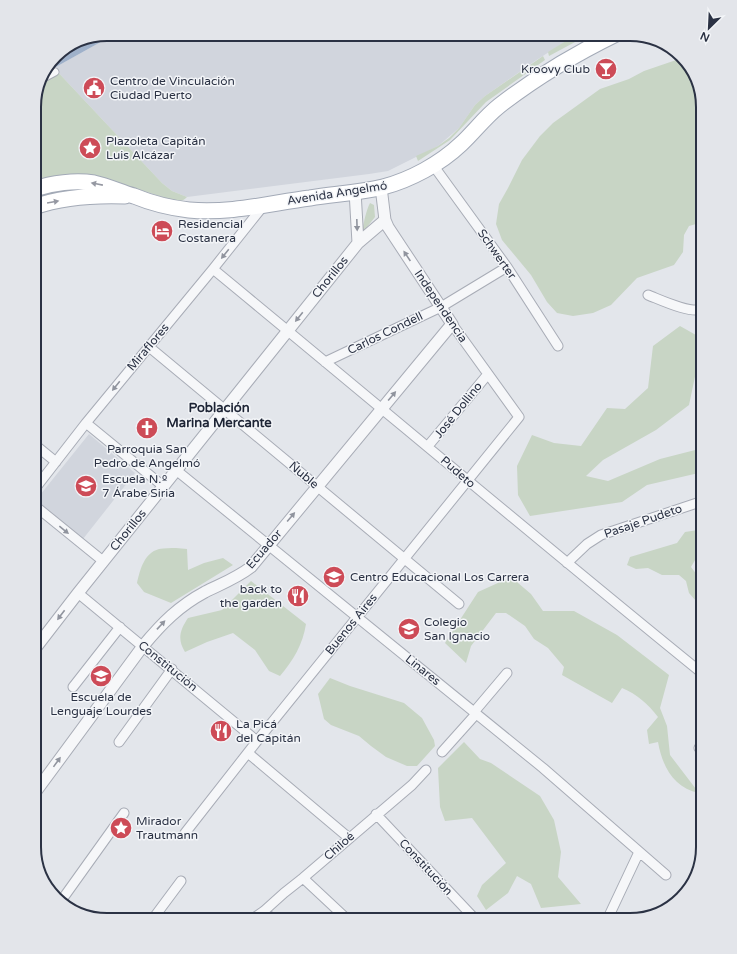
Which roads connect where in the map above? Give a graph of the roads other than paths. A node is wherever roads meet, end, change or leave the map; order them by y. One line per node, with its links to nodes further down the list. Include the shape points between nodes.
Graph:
1 (603, 41): 4 (main road, Avenida Angelmó, via 525,87 492,112 456,149)
2 (55, 72): 3 (street)
3 (49, 75)
4 (433, 164): 5 (main road, Avenida Angelmó, via 410,177); 13 (street, Schwerter)
5 (381, 187): 7 (main road, Avenida Angelmó); 11 (street, Independencia)
6 (41, 188): 8 (main road, Avenida Angelmó, one-way to 6, via 109,187 83,182)
7 (355, 191): 9 (main road, Avenida Angelmó); 12 (street, one-way to 12)
8 (134, 196): 9 (main road, Avenida Angelmó, via 169,207 196,210); 10 (main road, one-way to 8, via 89,197)
9 (264, 204): 14 (street, Miraflores, one-way to 14)
10 (41, 205)
11 (385, 220): 12 (street, Chorillos); 16 (street, Independencia, one-way to 11)
12 (358, 242): 19 (street, Chorillos, one-way to 19)
13 (507, 267): 16 (street, Carlos Condell); 21 (street, Schwerter)
14 (213, 269): 19 (street, Pudeto); 20 (street, Miraflores)
15 (648, 295): 17 (street)
16 (441, 307): 18 (street, Independencia); 22 (street, Carlos Condell)
17 (696, 311)
18 (452, 324): 23 (street, Independencia); 25 (street, Ecuador, one-way to 18)
19 (288, 331): 22 (street, Pudeto); 24 (street, Chorillos)
20 (148, 346): 24 (street, Ñuble); 27 (street, Miraflores, one-way to 27)
21 (558, 346)
22 (325, 362): 25 (street, Pudeto)
23 (488, 374): 26 (street, Independencia); 28 (street, José Dollino)
24 (224, 409): 31 (street, Chorillos); 35 (street, Ñuble)
25 (382, 409): 28 (street, Pudeto); 35 (street, Ecuador)
26 (519, 416): 33 (street, Buenos Aires)
27 (86, 423): 30 (street, Miraflores); 34 (street)
28 (428, 446): 33 (street, Pudeto)
29 (41, 450): 30 (street)
30 (56, 462): 32 (street, Miraflores)
31 (176, 470): 34 (street, Chorillos); 38 (street, Linares)
32 (41, 481)
33 (467, 481): 39 (street, Buenos Aires); 41 (street, Pudeto)
34 (163, 486): 40 (street, Chorillos)
35 (317, 486): 38 (street, Ecuador, one-way to 35); 39 (street, Ñuble)
36 (696, 503): 41 (street, Pasaje Pudeto, via 601,535)
37 (41, 511): 40 (street, one-way to 40)
38 (268, 545): 44 (street, Linares); 47 (street, Ecuador, one-way to 38, via 176,611 205,592 243,573 260,557)
39 (404, 558): 43 (street, Ñuble); 44 (street, Buenos Aires)
40 (103, 561): 42 (street, Chorillos)
41 (567, 563): 48 (street, Pudeto)
42 (78, 593): 45 (street, Constitución); 46 (street, Chorillos, one-way to 46)
43 (459, 604)
44 (356, 617): 52 (street, Linares); 53 (street, Buenos Aires)
45 (120, 627): 47 (street, Constitución); 51 (street)
46 (41, 641)
47 (143, 646): 49 (street, Constitución); 58 (street, Ecuador, one-way to 47)
48 (696, 668)
49 (172, 669): 53 (street, Constitución); 54 (street)
50 (507, 673): 52 (street)
51 (72, 687)
52 (475, 713): 55 (street); 63 (street, Linares, via 543,768)
53 (257, 740): 56 (street, Buenos Aires)
54 (118, 742)
55 (442, 752)
56 (248, 753): 61 (street, Buenos Aires); 62 (street)
57 (426, 770): 60 (street, Chiloé, via 412,785)
58 (41, 784)
59 (124, 813): 67 (street)
60 (376, 814): 62 (street, Chiloé); 72 (street, Constitución)
61 (185, 833)
62 (349, 838): 65 (street, Chiloé)
63 (639, 852): 64 (street, Linares); 73 (street)
64 (666, 875)
65 (303, 878): 68 (street, Chiloé); 71 (street)
66 (180, 881): 69 (street)
67 (64, 897)
68 (264, 911): 70 (street, Chiloé)
69 (157, 913)
70 (261, 913)
71 (340, 913)
72 (469, 913)
73 (611, 913)

